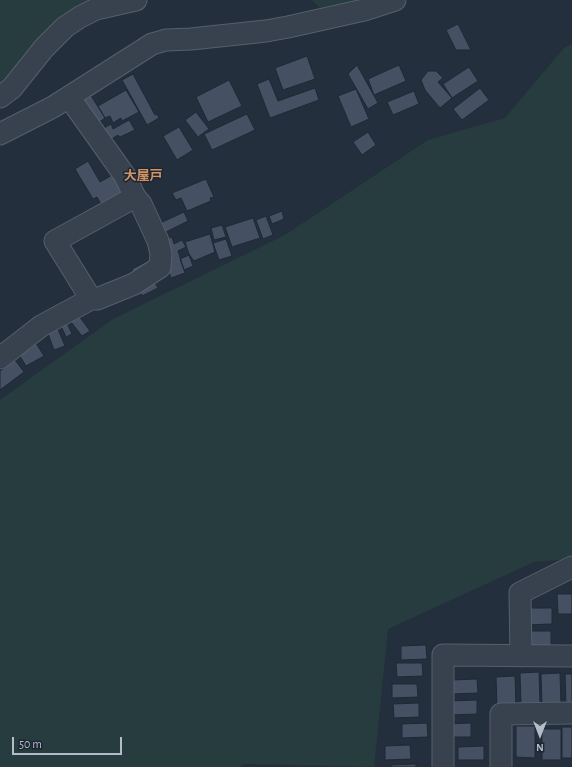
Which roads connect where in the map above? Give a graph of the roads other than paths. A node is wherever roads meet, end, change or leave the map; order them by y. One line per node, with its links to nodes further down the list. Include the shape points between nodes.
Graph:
1 (136, 0): 3 (street, via 96,9 65,27 44,48 12,88)
2 (395, 0): 4 (street, via 364,10 288,27 166,40 152,44)
3 (0, 97)
4 (69, 97): 5 (street); 6 (street, via 125,176)
5 (0, 134)
6 (135, 197): 7 (street, via 141,204 158,241 160,267 134,284); 7 (street, via 55,241)
7 (91, 298): 8 (street, via 41,326)
8 (0, 358)
9 (572, 567): 10 (street, via 520,593)
10 (521, 656): 11 (street); 13 (street, via 443,654)
11 (572, 656)
12 (572, 713): 14 (street, via 501,714)
13 (443, 767)
14 (501, 767)

